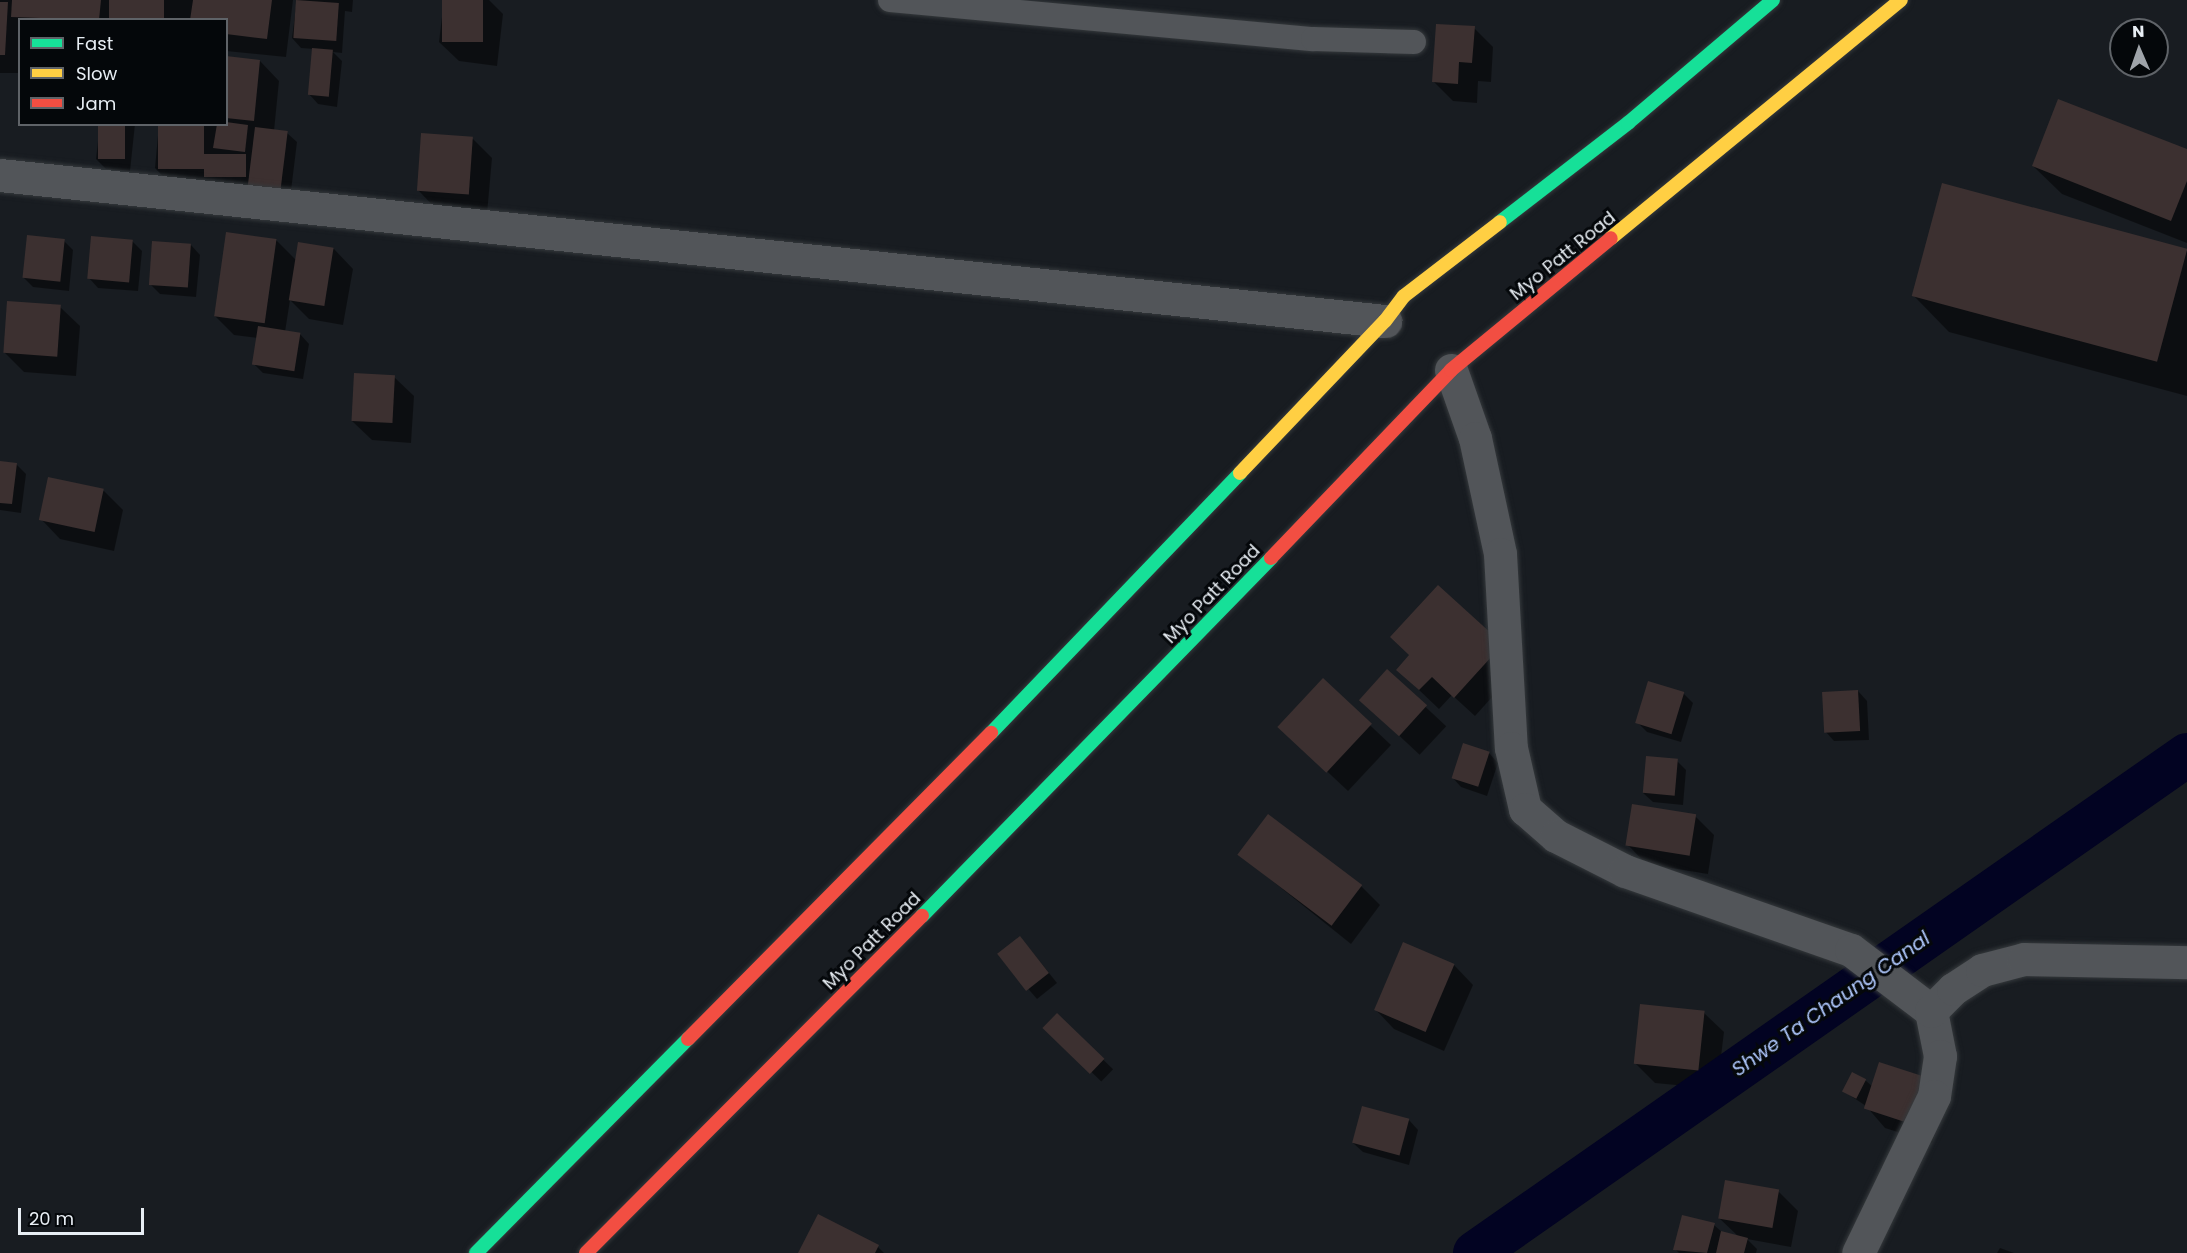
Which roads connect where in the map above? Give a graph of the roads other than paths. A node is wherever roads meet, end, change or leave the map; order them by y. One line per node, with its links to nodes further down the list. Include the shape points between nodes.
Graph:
1 (890, 0): 4 (lane, via 1313,39)
2 (1773, 0): 6 (main road, via 1628,123 1404,296)
3 (1901, 0): 7 (main road, Myo Patt Road)
4 (1414, 42)
5 (0, 175): 6 (street)
6 (1385, 321): 10 (main road, via 1014,710)
7 (1451, 370): 9 (street, via 1475,438 1500,554 1510,738 1525,809 1556,836 1625,871 1851,950); 11 (main road, Myo Patt Road, via 1091,746)
8 (2187, 962): 9 (street, via 2024,959 1982,970 1953,989)
9 (1931, 1011): 12 (street, via 1940,1056 1934,1096)
10 (476, 1253)
11 (586, 1253)
12 (1858, 1253)

